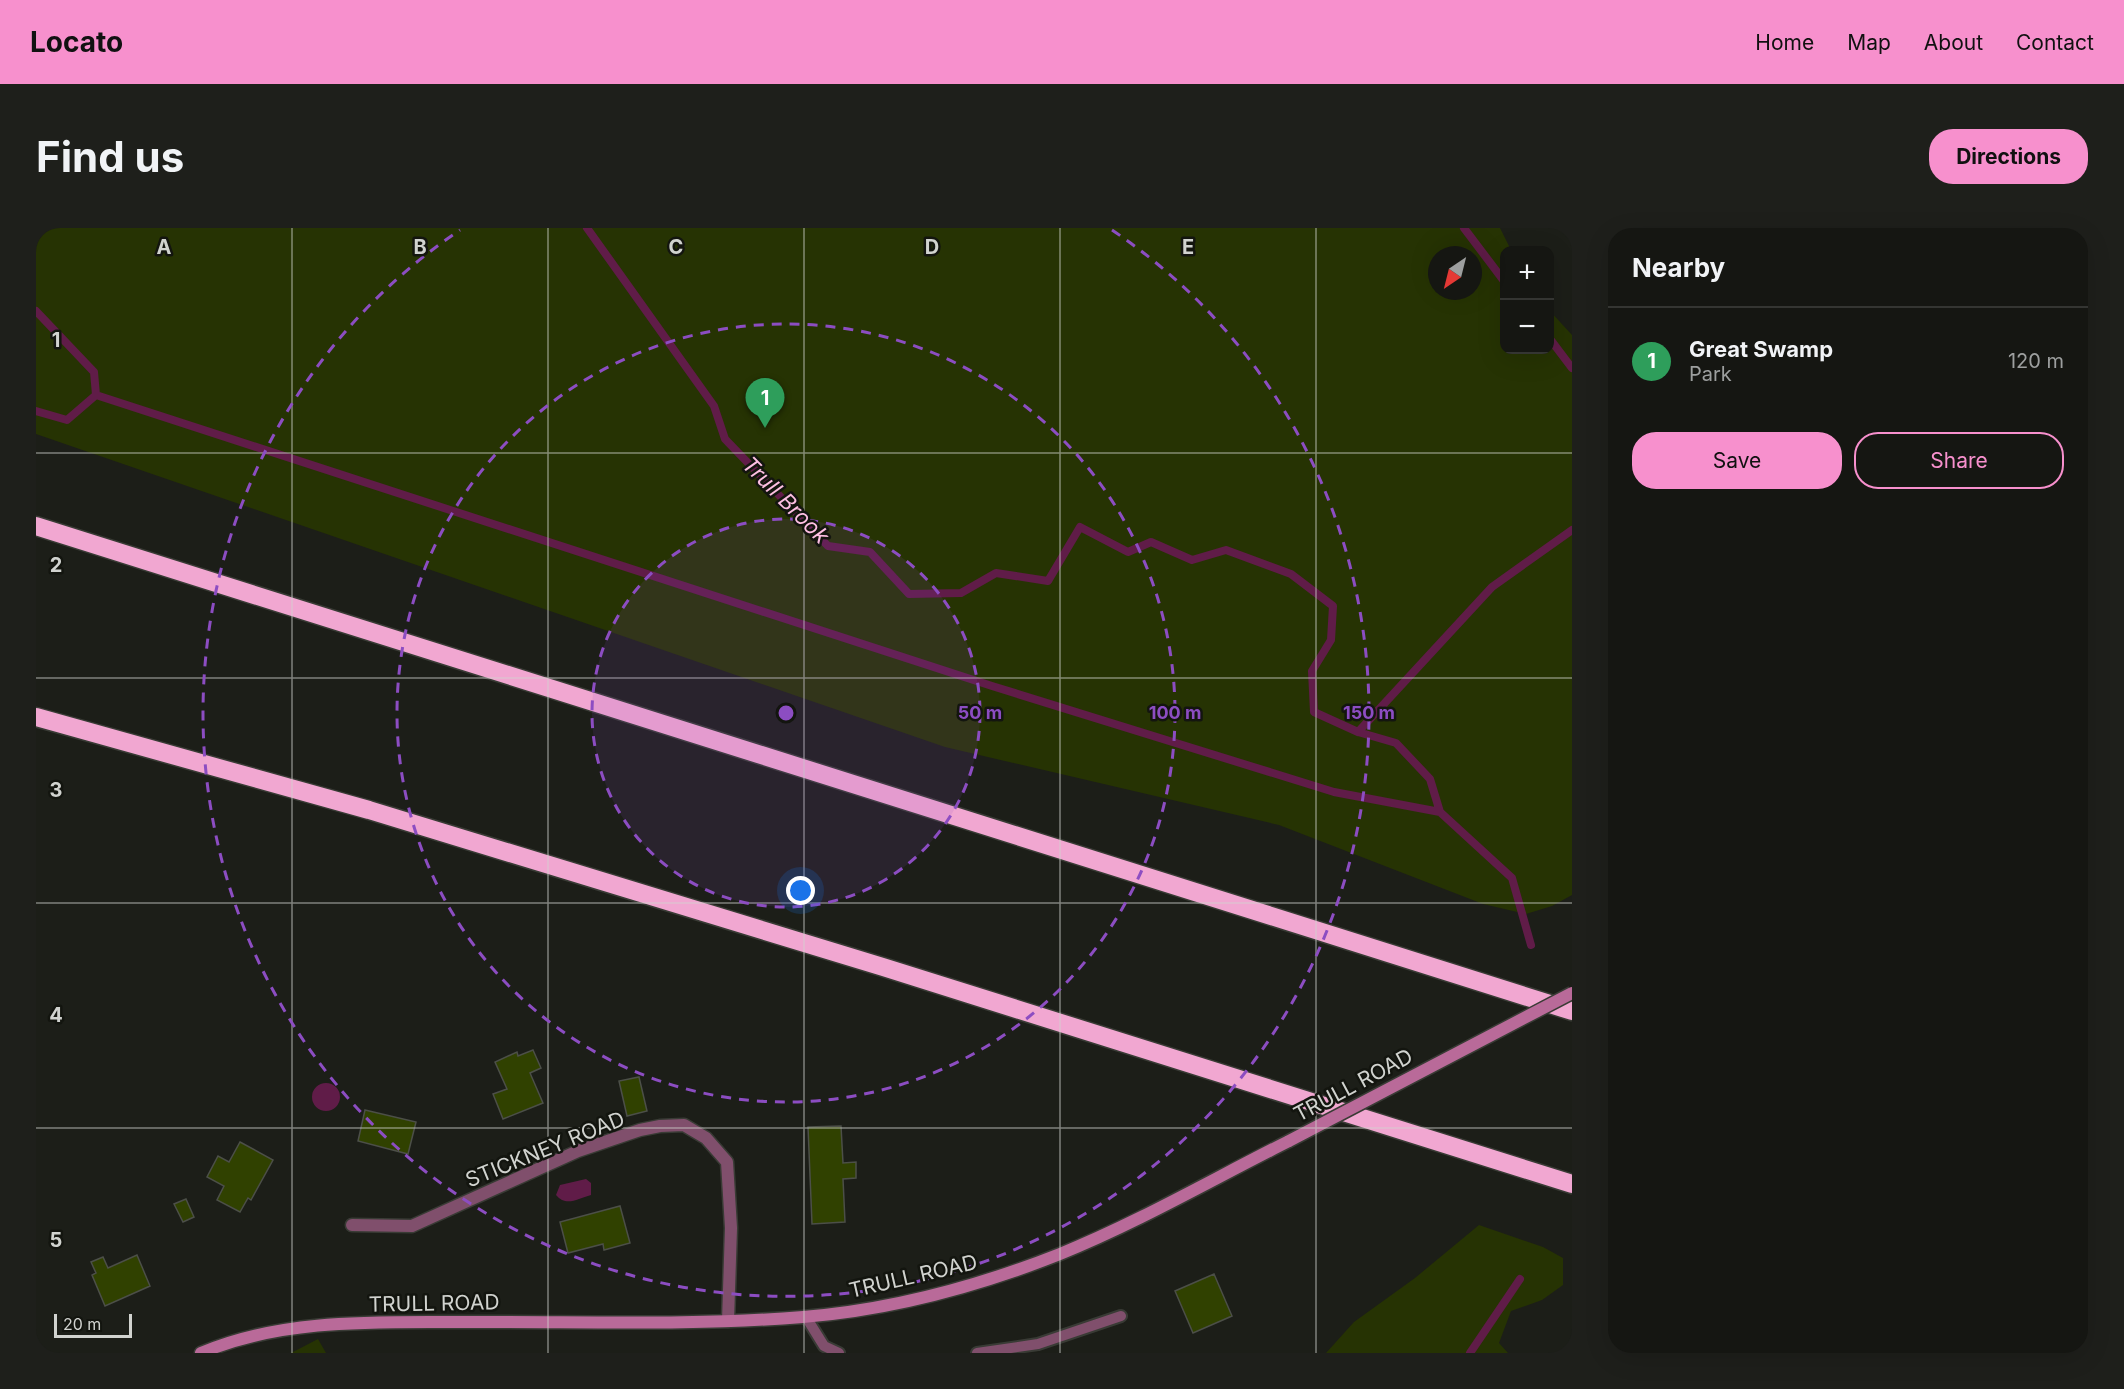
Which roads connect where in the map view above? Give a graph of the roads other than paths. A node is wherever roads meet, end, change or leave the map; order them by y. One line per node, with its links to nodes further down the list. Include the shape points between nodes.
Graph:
1 (36, 526): 4 (highway)
2 (36, 717): 5 (highway, via 369,810)
3 (1572, 993): 8 (street, TRULL ROAD, bridge, via 1115,1229 1031,1265 905,1301)
4 (1572, 1011)
5 (1572, 1184)
6 (352, 1225): 9 (street, STICKNEY ROAD, via 412,1226 578,1151 640,1130 684,1125 706,1137 727,1162 731,1239)
7 (1121, 1316): 12 (lane, via 1038,1344)
8 (806, 1317): 9 (street, TRULL ROAD); 11 (lane, via 824,1346)
9 (728, 1321): 10 (street, TRULL ROAD, via 339,1324 265,1333)
10 (201, 1353)
11 (839, 1353)
12 (977, 1353)

